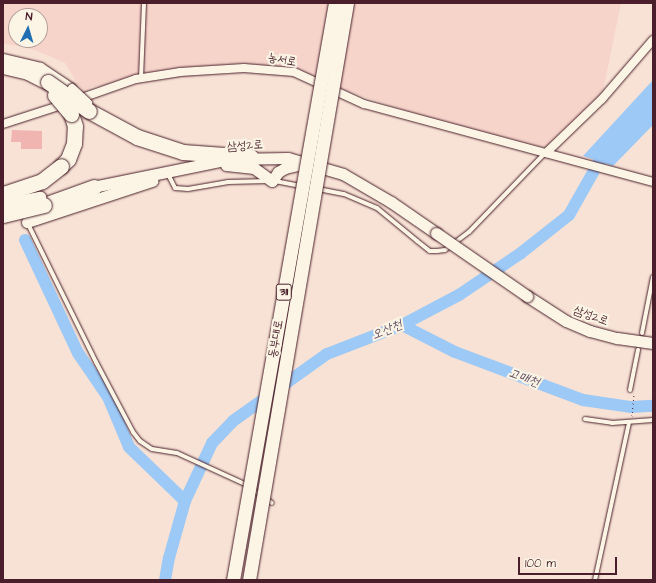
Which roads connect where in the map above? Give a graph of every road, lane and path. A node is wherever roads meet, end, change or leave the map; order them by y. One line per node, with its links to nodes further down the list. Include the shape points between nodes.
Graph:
1 (144, 3): 8 (lane)
2 (335, 3): 34 (highway, 동부대로 / 311, bridge)
3 (347, 3): 35 (highway, 동부대로 / 311, bridge)
4 (653, 40): 12 (street, via 602,99)
5 (3, 58): 10 (street, bridge, via 41,67 72,88)
6 (3, 66): 9 (highway, via 28,72)
7 (3, 73): 9 (highway)
8 (141, 78): 11 (street, 농서로); 12 (street, 농서로, via 214,70 267,69 294,72 364,104)
9 (45, 84): 10 (highway, bridge); 20 (highway, bridge, via 71,114 75,126 74,143 68,160 42,181)
10 (88, 107): 13 (highway, via 102,120 137,137 183,152)
11 (3, 124)
12 (549, 153): 17 (lane, via 469,232 444,250 437,251 430,251 377,208 344,194); 18 (street, 농서로)
13 (251, 157): 14 (main road, 삼성2로); 15 (main road, 삼성2로, via 288,158)
14 (205, 164): 16 (main road); 17 (main road, via 254,168); 19 (main road, 삼성2로)
15 (310, 164): 17 (main road, via 285,168 278,172); 27 (main road, 삼성2로, bridge, via 343,174 364,185 566,321 617,338)
16 (169, 176): 17 (lane, via 176,188 228,182); 24 (main road)
17 (272, 181)
18 (653, 182)
19 (94, 187): 21 (highway)
20 (3, 194)
21 (42, 201): 22 (main road, bridge); 23 (highway, bridge)
22 (3, 204)
23 (3, 215)
24 (27, 222): 33 (lane, via 133,432 152,449 182,456 238,479)
25 (653, 277): 26 (lane)
26 (642, 333)
27 (653, 343)
28 (638, 350): 29 (lane)
29 (630, 390): 32 (path, via 634,393)
30 (585, 419): 32 (lane)
31 (653, 420): 32 (lane)
32 (629, 423): 36 (lane)
33 (272, 503)
34 (232, 580)
35 (249, 580)
36 (595, 580)

